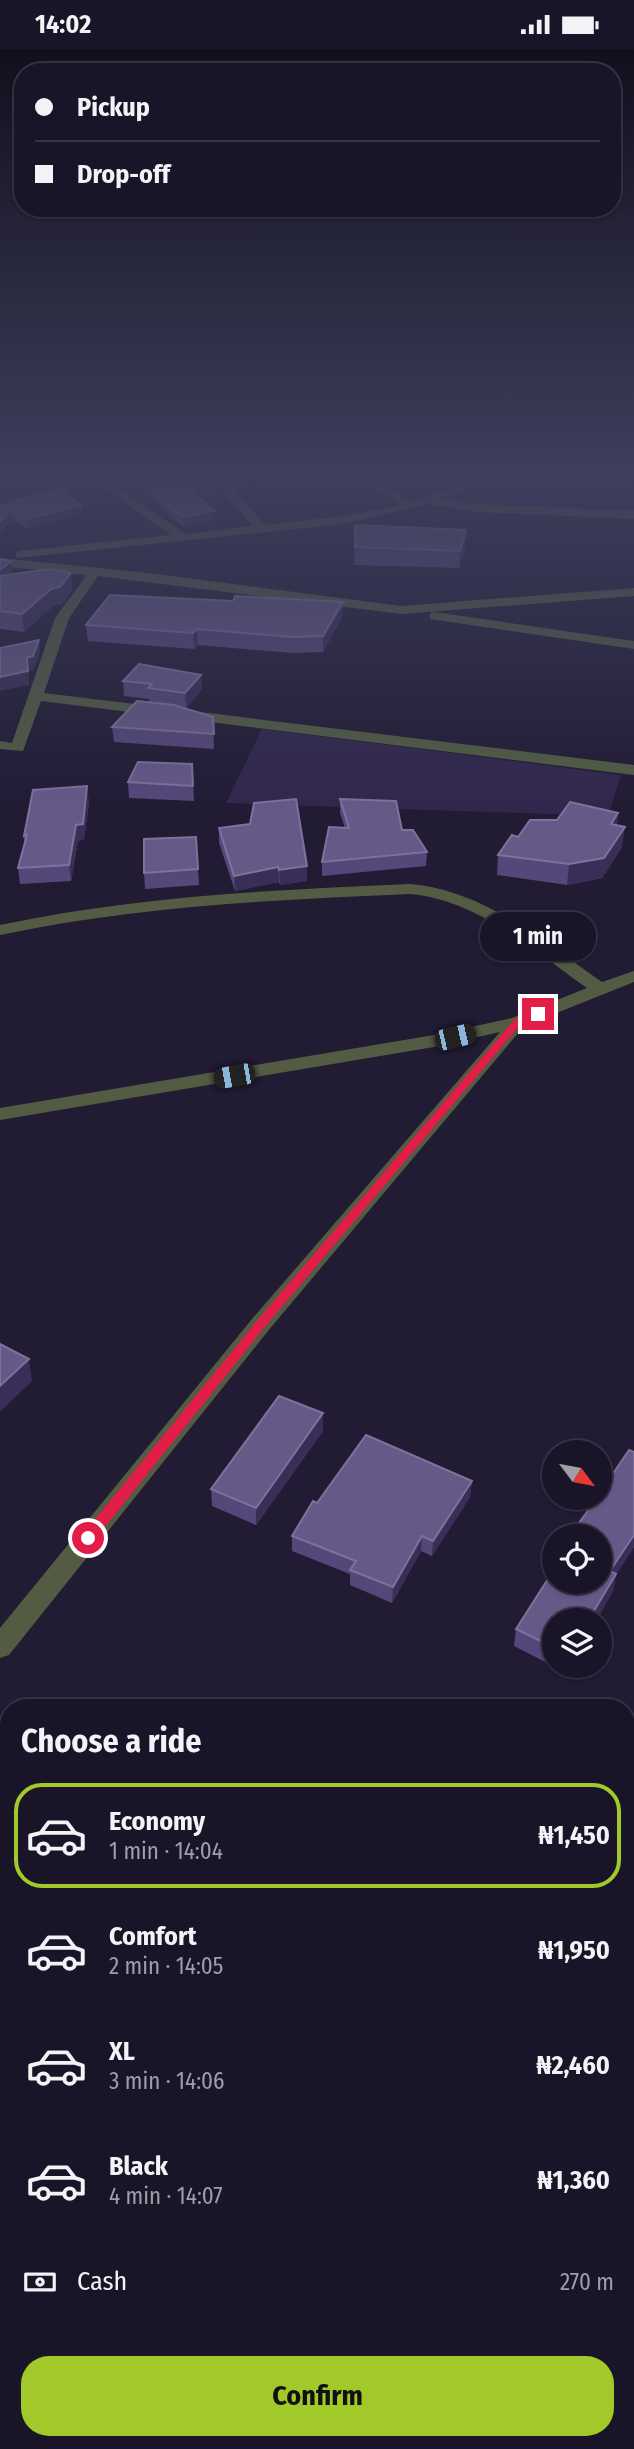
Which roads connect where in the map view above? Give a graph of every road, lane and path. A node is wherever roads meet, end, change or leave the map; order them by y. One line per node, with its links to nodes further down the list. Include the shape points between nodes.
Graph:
1 (85, 586): 6 (street, via 62,618)
2 (267, 586): 4 (street)
3 (634, 592): 4 (street)
4 (401, 610): 5 (street)
5 (634, 645)
6 (36, 695): 7 (street, via 18,748); 8 (street)
7 (0, 745)
8 (634, 770)
9 (0, 930): 11 (street, via 63,915 204,897 410,889 460,900)
10 (634, 976): 11 (street)
11 (600, 989): 12 (street)
12 (518, 1022): 13 (street, via 434,1041); 14 (street, via 260,1325)
13 (0, 1114)
14 (0, 1647)

